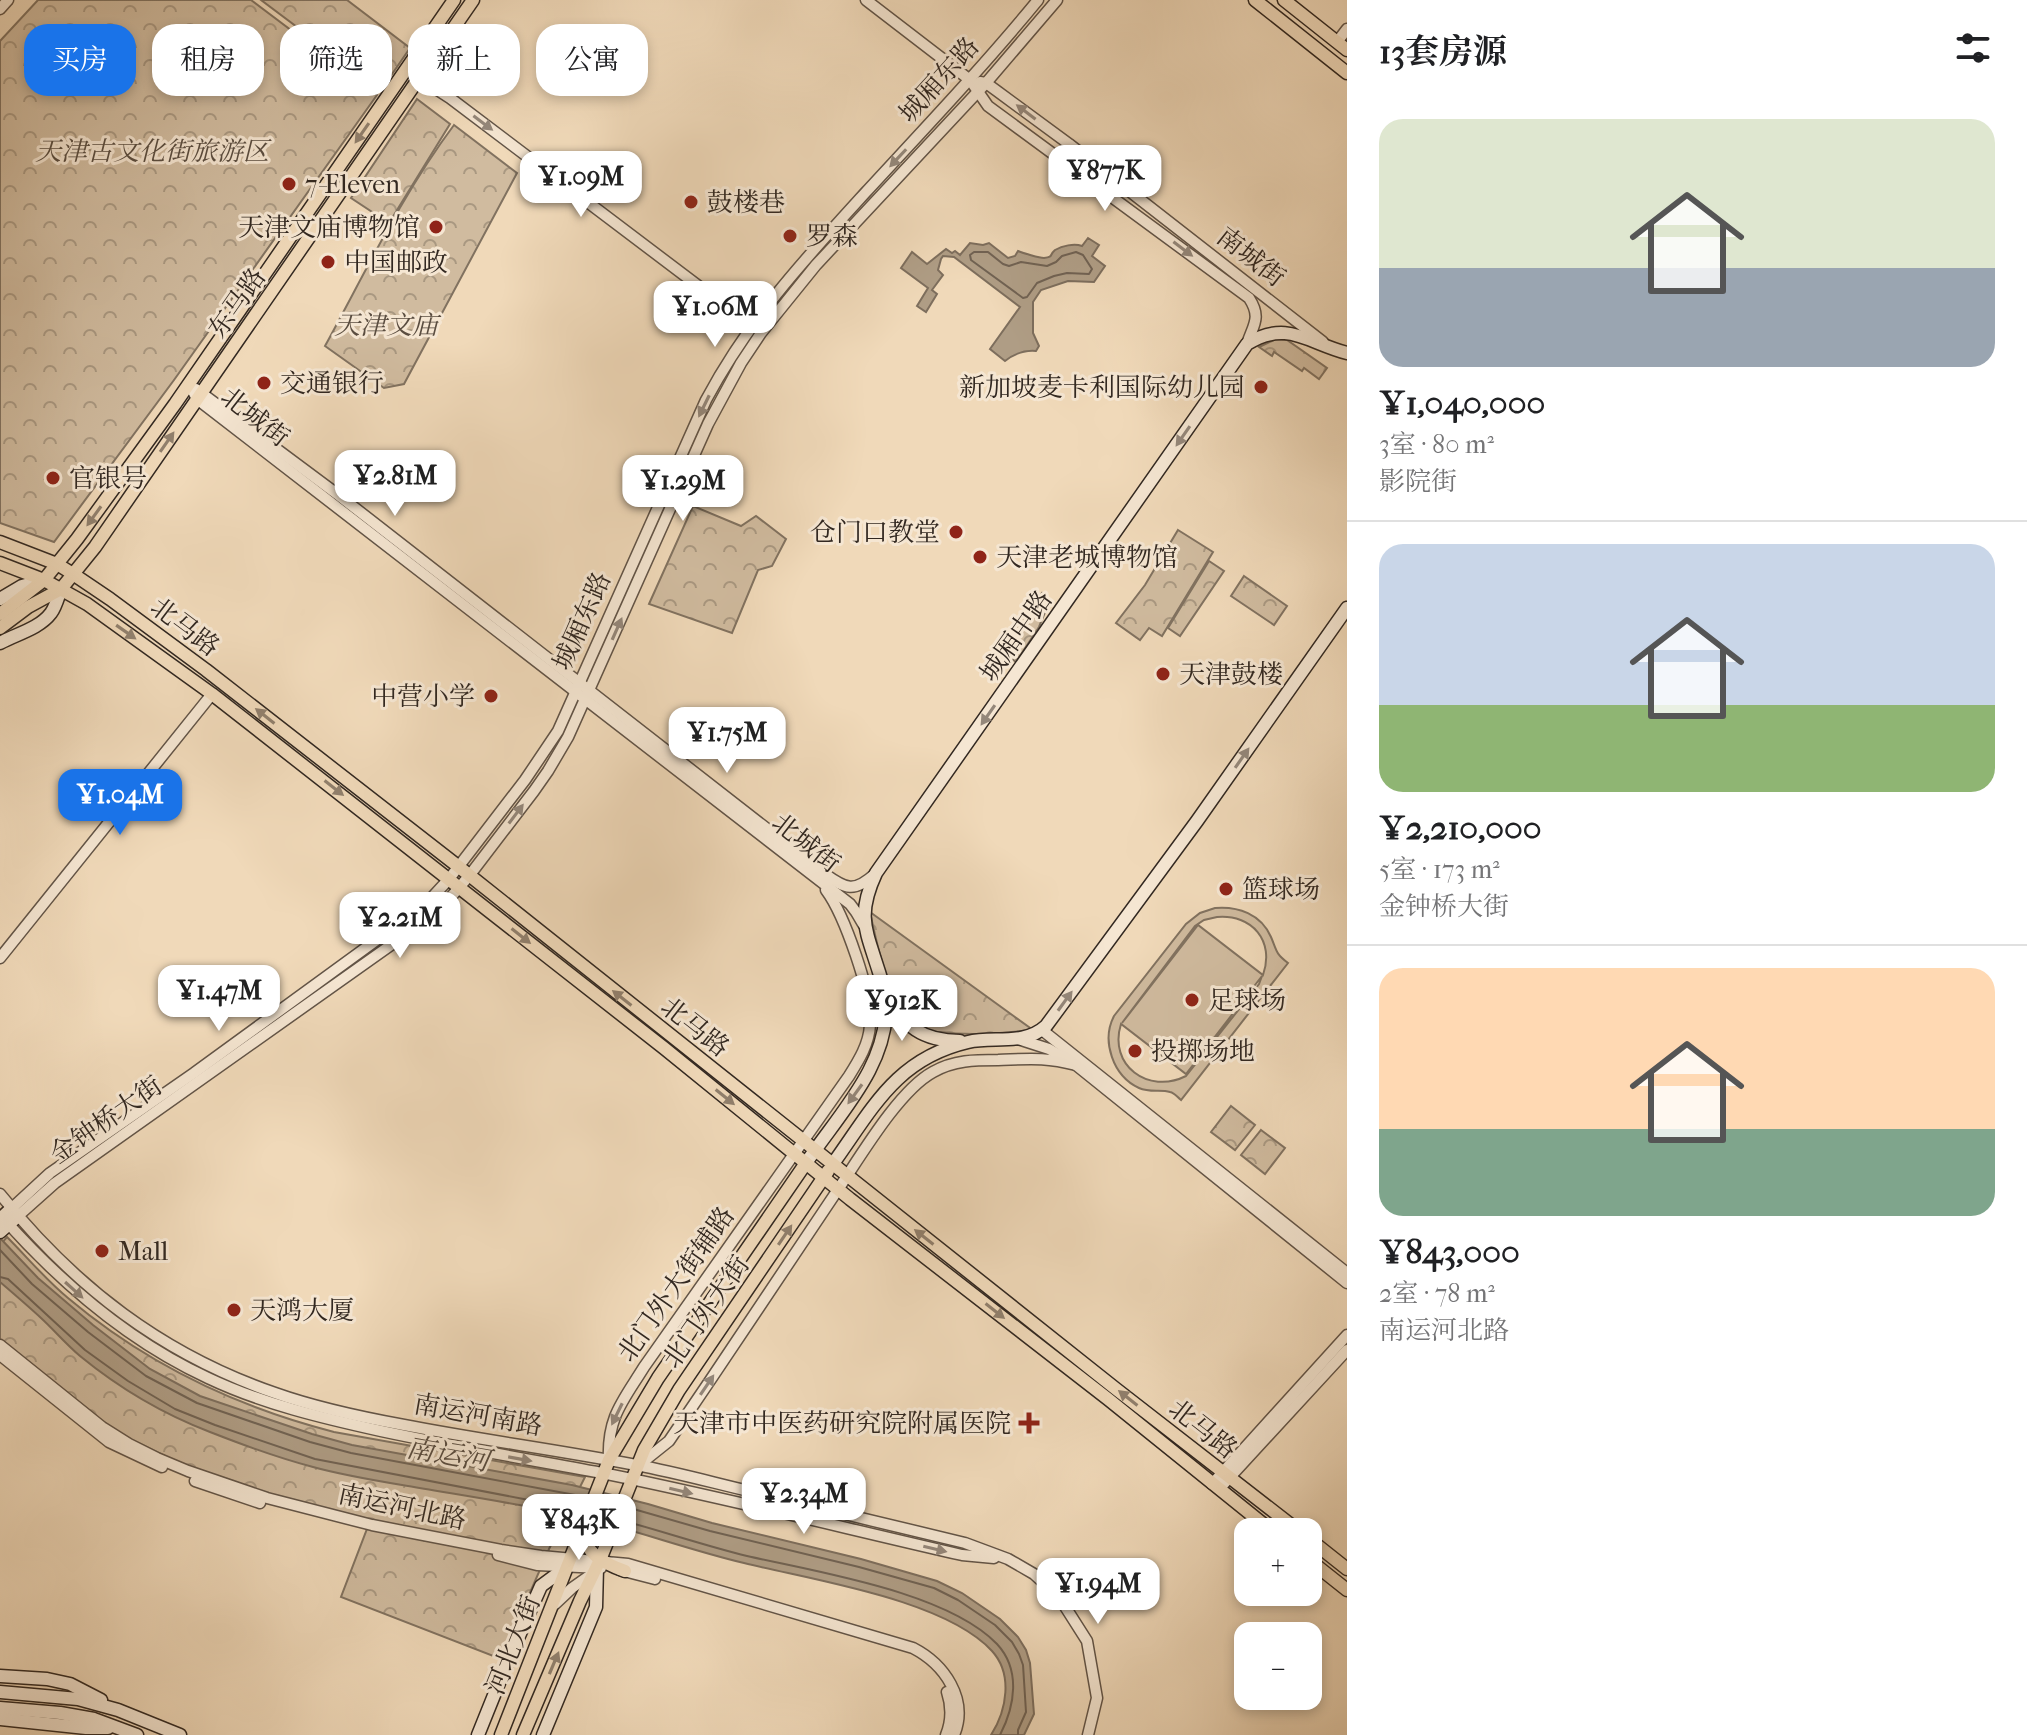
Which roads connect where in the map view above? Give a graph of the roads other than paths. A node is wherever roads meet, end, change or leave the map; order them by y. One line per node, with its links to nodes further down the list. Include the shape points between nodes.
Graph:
1 (8, 0): 9 (street)
2 (454, 0): 25 (main road, 东马路, one-way to 25)
3 (473, 0): 10 (main road, 东马路)
4 (866, 0): 14 (street, 南城街)
5 (1038, 0): 14 (street, 城厢东路)
6 (1057, 0): 15 (street, 城厢东路)
7 (1255, 0): 13 (main road)
8 (1284, 0): 12 (main road)
9 (0, 9)
10 (456, 24)
11 (1347, 29): 12 (street)
12 (1342, 46)
13 (1347, 73)
14 (970, 80): 15 (street, 南城街); 16 (street, 南城街); 19 (street, 城厢东路, one-way to 19, via 808,255)
15 (986, 83): 16 (street, 城厢东路); 22 (street, 南城街, one-way to 15)
16 (977, 93): 20 (street, 城厢东路, via 816,265); 21 (street, 南城街, one-way to 21, via 1249,298 1257,319)
17 (408, 94): 26 (main road, 东马路)
18 (447, 96): 19 (street, one-way to 19)
19 (751, 326): 20 (street); 38 (street, 城厢东路, one-way to 38, via 706,400)
20 (761, 333): 40 (street, 城厢东路, one-way to 20, via 708,424)
21 (1247, 344): 22 (main road, via 1261,335 1286,332); 42 (main road, 城厢中路, one-way to 42)
22 (1331, 349): 23 (main road); 24 (main road, 南城街)
23 (1347, 353)
24 (1347, 362)
25 (189, 384): 26 (street, 北城街); 29 (main road, 东马路, one-way to 29)
26 (200, 396): 30 (main road, 东马路, one-way to 26); 38 (street, 北城街)
27 (0, 542): 29 (main road, 北马路)
28 (0, 563): 31 (main road, 北马路)
29 (57, 564): 30 (main road, 北马路); 31 (main road, 东马路)
30 (73, 574): 32 (main road, 东马路); 41 (main road, 北马路, one-way to 30)
31 (44, 580): 32 (main road, 北马路); 33 (main road); 35 (main road, 东马路)
32 (61, 589): 36 (main road); 37 (main road, via 45,620); 39 (main road, 北马路, one-way to 39)
33 (0, 599)
34 (1347, 608): 50 (main road, one-way to 34)
35 (0, 614)
36 (0, 628)
37 (0, 643)
38 (577, 688): 40 (street, 北城街); 41 (street, 城厢东路, via 538,764)
39 (212, 694): 44 (main road, 北马路, one-way to 44); 46 (street)
40 (587, 695): 41 (street, 城厢东路, one-way to 40, via 548,771); 42 (street, 北城街, via 839,884 861,886); 43 (street, 北城街)
41 (464, 871): 44 (street, 城厢东路); 47 (main road, 北马路)
42 (876, 873): 45 (main road, 城厢中路)
43 (820, 882): 45 (street, 北城街, via 850,904); 54 (street, 北门外大街辅路, via 848,935 866,989 870,1025 860,1057)
44 (455, 883): 49 (main road, 北马路, one-way to 49); 63 (street, 金钟桥大街, via 50,1173)
45 (863, 924): 48 (main road, 城厢中路)
46 (0, 958)
47 (584, 968): 49 (main road); 54 (main road, 北马路, one-way to 47)
48 (880, 976): 52 (main road, 城厢中路, via 911,1027 935,1039); 55 (main road, 城厢中路, one-way to 55, via 886,1011 878,1054)
49 (576, 979): 56 (main road, 北马路, one-way to 56)
50 (1042, 1030): 51 (main road, 城厢中路); 64 (street)
51 (1018, 1039): 52 (main road, 城厢中路); 53 (street)
52 (971, 1041): 58 (main road, 城厢中路, via 901,1074)
53 (1076, 1065): 60 (street, via 1030,1058 944,1066 914,1085); 65 (street)
54 (803, 1141): 55 (main road, 北马路); 56 (street, 北门外大街辅路)
55 (814, 1150): 57 (main road, 城厢中路); 58 (main road, 北马路)
56 (794, 1153): 57 (main road, 北马路); 70 (street, 北门外大街辅路, one-way to 70, via 620,1406 611,1425)
57 (806, 1163): 59 (main road, 北马路); 70 (main road, 北门外大街, via 658,1378)
58 (832, 1165): 59 (main road, 北门外大街); 60 (main road, 北马路)
59 (823, 1177): 61 (main road, 北马路); 71 (main road, 北门外大街, one-way to 59, via 679,1390)
60 (847, 1177): 61 (street); 72 (main road, 北马路, one-way to 60)
61 (838, 1189): 71 (street, one-way to 61, via 669,1441); 75 (main road, 北马路, one-way to 75)
62 (0, 1194): 63 (street, 南运河南路)
63 (5, 1220): 70 (street, 南运河南路, via 153,1335 235,1378 372,1419); 73 (street, 南运河南路, one-way to 73, via 60,1277 112,1320 184,1366 233,1389 319,1417)
64 (1347, 1273)
65 (1347, 1283)
66 (1347, 1335): 72 (street)
67 (0, 1345): 82 (street, 南运河北路, via 102,1427 188,1471 359,1522)
68 (1347, 1350): 72 (street)
69 (0, 1355): 82 (street, 南运河北路, via 109,1442 218,1489 357,1528 537,1565)
70 (609, 1460): 71 (street, 南运河南路); 73 (main road, 北门外大街)
71 (639, 1465): 74 (main road, 北门外大街); 81 (street, 南运河南路, via 965,1543)
72 (1226, 1474): 75 (street); 77 (main road, 北马路)
73 (603, 1478): 74 (street, 南运河南路); 78 (main road, 河北大街)
74 (630, 1485): 79 (main road, 河北大街); 81 (street, 南运河南路, one-way to 81, via 962,1555)
75 (1215, 1487): 76 (main road, 北马路)
76 (1255, 1518)
77 (1282, 1518)
78 (582, 1529): 82 (main road, 河北大街); 83 (main road)
79 (609, 1538): 83 (main road, 河北大街); 84 (street, via 613,1555)
80 (1322, 1549): 85 (main road)
81 (1008, 1559): 103 (street, 南运河南路, via 1059,1597 1087,1641 1097,1698)
82 (570, 1563): 83 (street, 南运河北路); 88 (main road, 河北大街); 97 (main road, via 541,1586)
83 (600, 1567): 84 (main road); 88 (street); 99 (main road, 河北大街, one-way to 83); 100 (main road, via 596,1607)
84 (626, 1567): 101 (street, via 911,1654 942,1680 951,1713); 102 (street, via 913,1648 942,1670 954,1692 959,1718)
85 (1347, 1569)
86 (1322, 1570): 87 (main road)
87 (1347, 1590)
88 (553, 1606): 98 (main road, 河北大街)
89 (0, 1676): 92 (main road, via 70,1684)
90 (0, 1692): 92 (main road)
91 (0, 1708): 94 (main road, via 60,1713)
92 (118, 1710): 96 (main road)
93 (0, 1719): 94 (main road)
94 (120, 1729): 95 (main road)
95 (137, 1735)
96 (180, 1735)
97 (478, 1735)
98 (501, 1735)
99 (523, 1735)
100 (543, 1735)
101 (946, 1735)
102 (954, 1735)
103 (1088, 1735)

